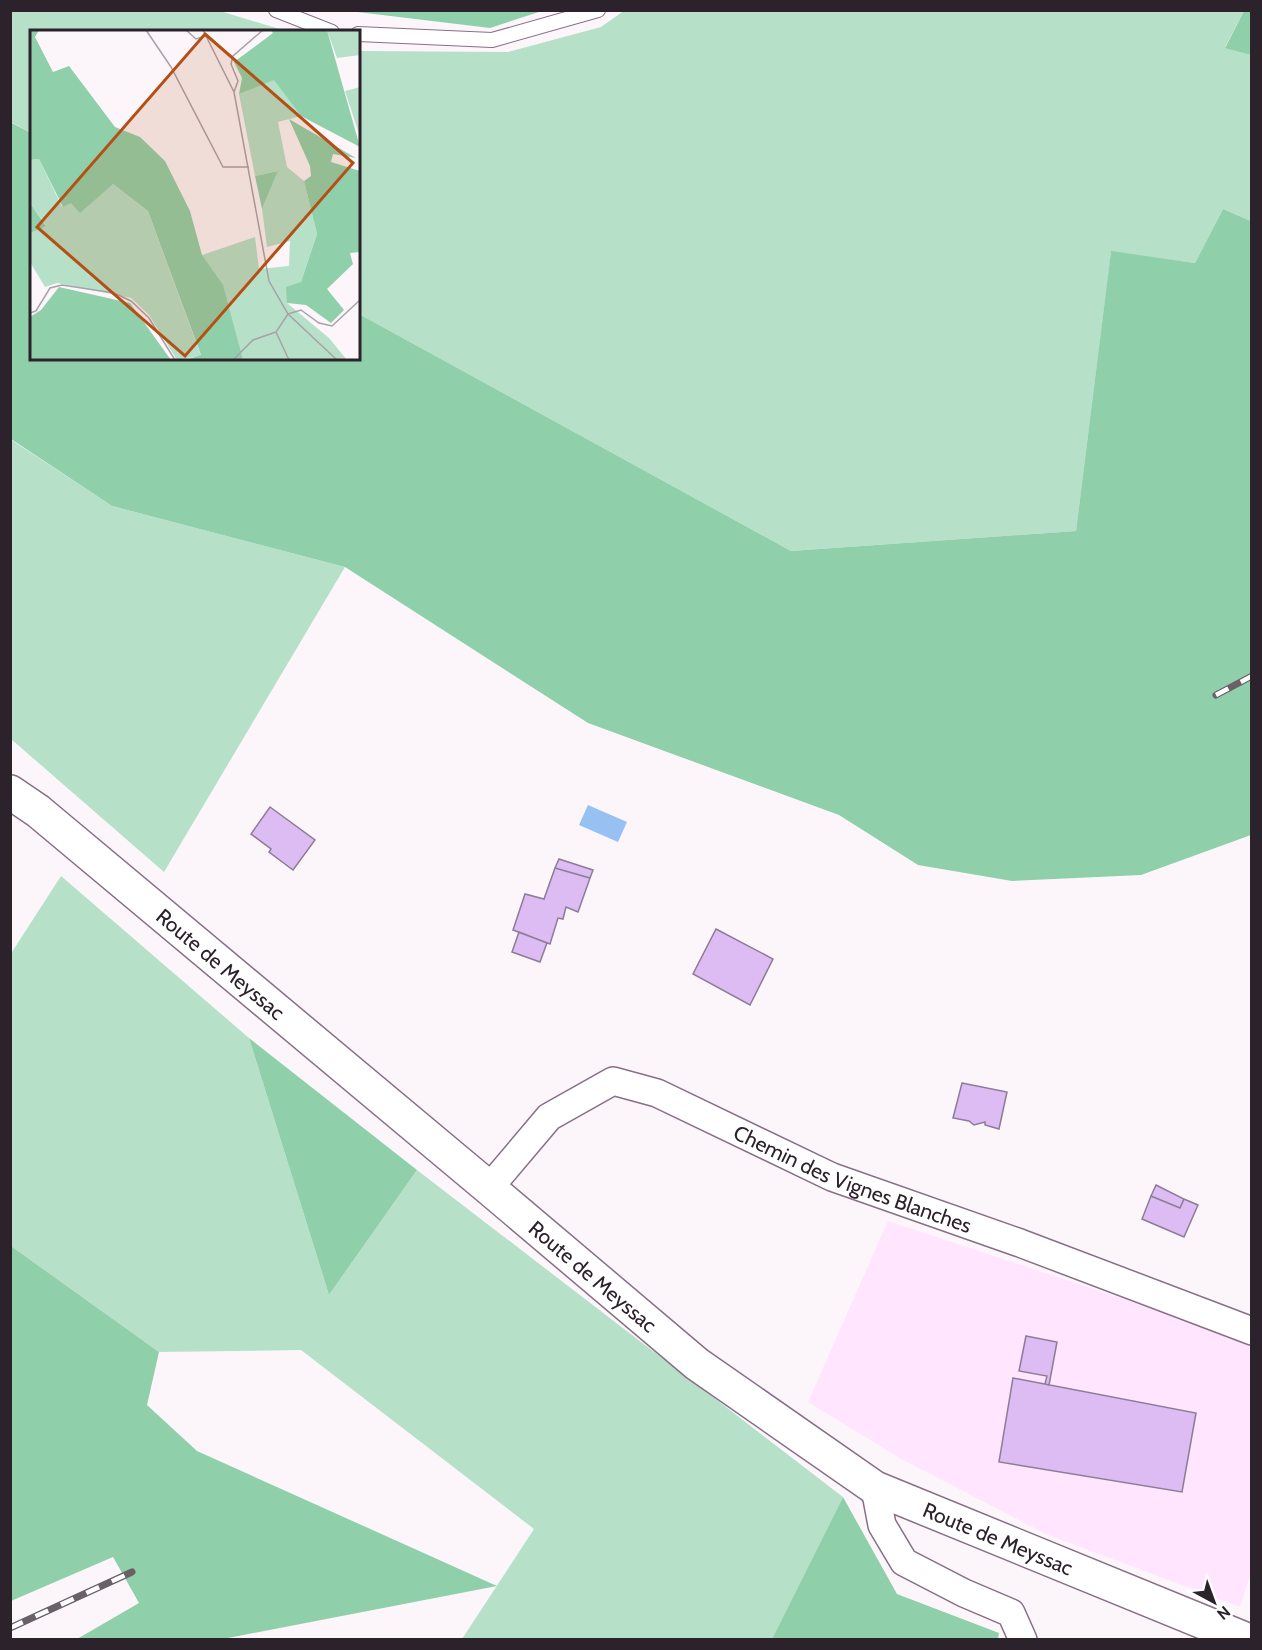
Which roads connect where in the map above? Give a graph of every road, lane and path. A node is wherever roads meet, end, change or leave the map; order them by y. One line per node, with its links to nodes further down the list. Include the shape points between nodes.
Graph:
1 (276, 10): 3 (lane)
2 (598, 10): 4 (lane, via 492,40)
3 (327, 30)
4 (360, 34)
5 (10, 792): 6 (main road, Route de Meyssac)
6 (489, 1188): 7 (street, Chemin des Vignes Blanches, via 549,1117 613,1081 657,1093 832,1177); 8 (main road, Route de Meyssac, via 697,1364)
7 (1251, 1331)
8 (875, 1488): 10 (street, via 882,1525 904,1562 1011,1613); 11 (main road, Route de Meyssac)
9 (1251, 1635): 11 (street)
10 (1023, 1640)
11 (1248, 1640)

